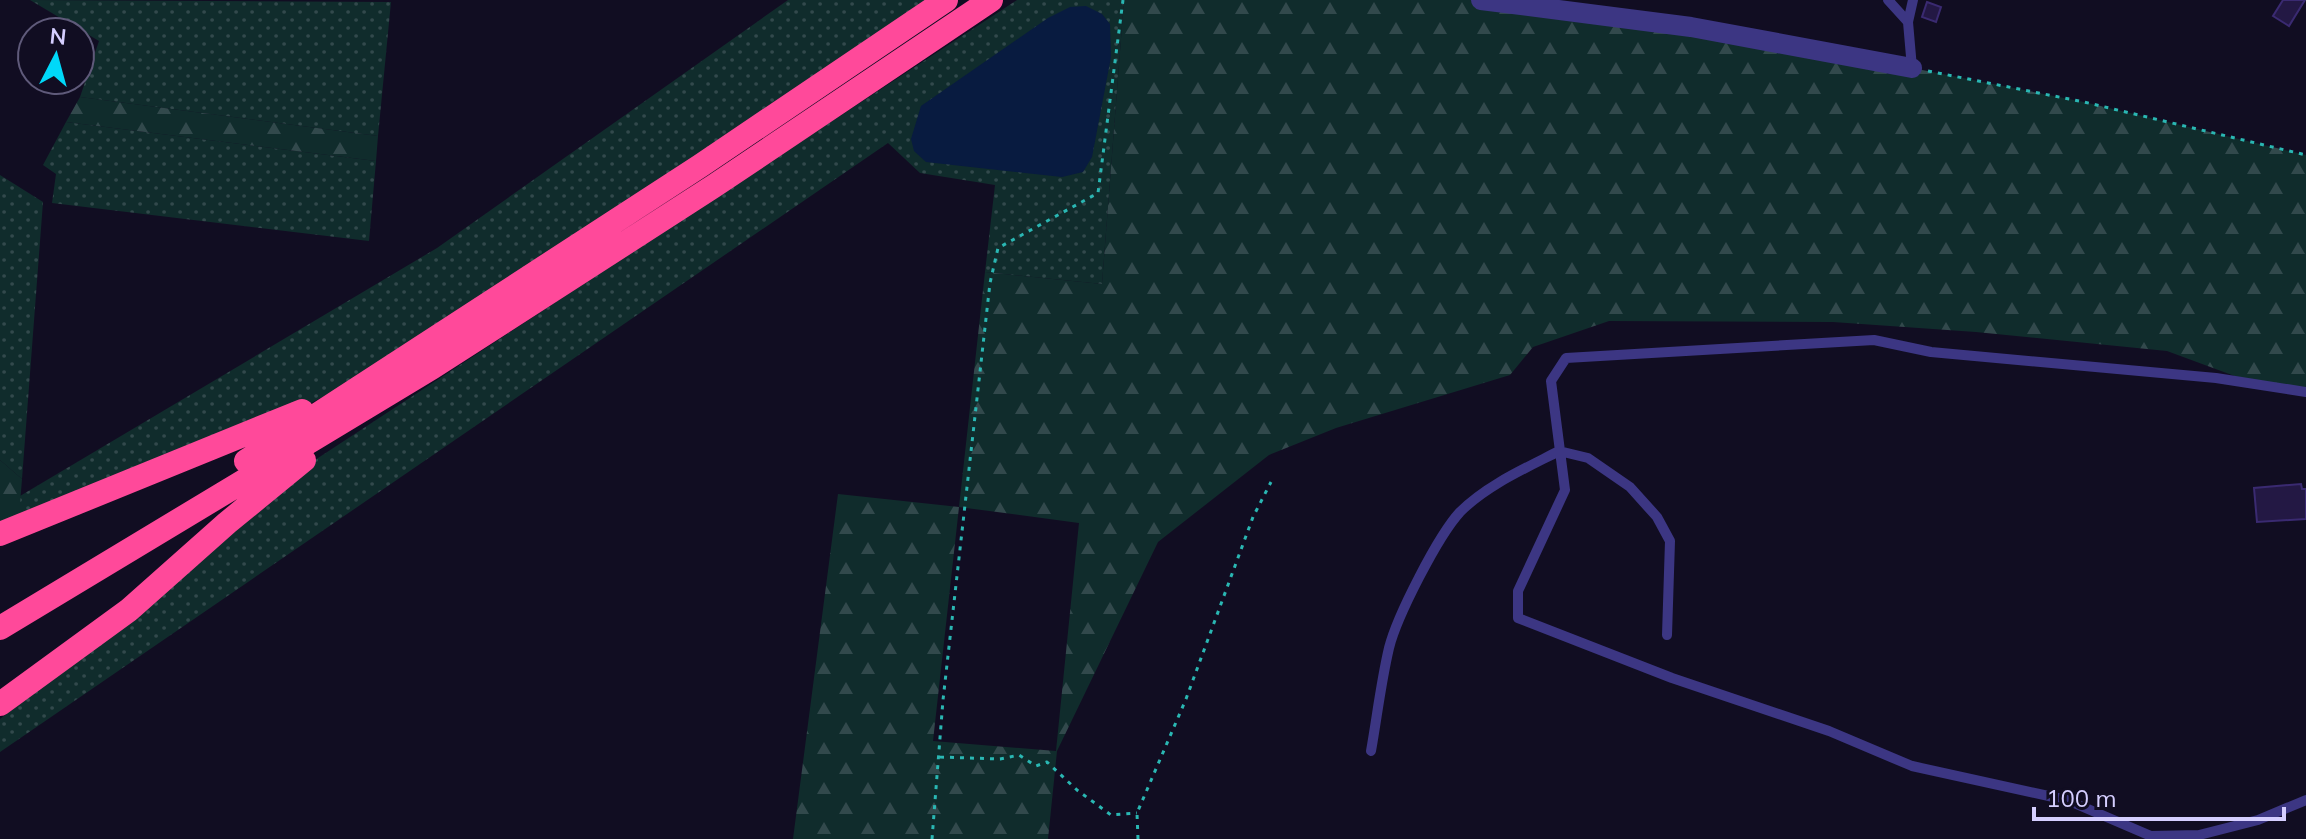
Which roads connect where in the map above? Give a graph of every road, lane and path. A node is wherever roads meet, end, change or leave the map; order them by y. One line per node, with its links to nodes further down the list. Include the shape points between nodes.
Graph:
1 (946, 0): 11 (highway)
2 (991, 0): 10 (highway)
3 (1123, 0): 20 (path, via 1098,193 998,248)
4 (1481, 0): 8 (street, via 1691,27)
5 (1888, 0): 7 (lane)
6 (1913, 0): 7 (lane)
7 (1908, 22): 8 (lane)
8 (1912, 68): 9 (path)
9 (2306, 155)
10 (433, 367): 16 (highway); 18 (highway, via 272,484 129,610)
11 (356, 389): 15 (highway); 16 (highway)
12 (2306, 392): 13 (lane, via 2216,378 1931,352 1874,340 1566,358 1551,381)
13 (1559, 451): 17 (lane, via 1588,458 1630,487 1657,517 1670,541); 19 (lane, via 1507,478 1461,512 1440,540 1389,645); 21 (lane, via 1565,490 1518,591 1518,618 1912,766 2067,800 2151,836 2199,835 2258,820)
14 (1271, 482): 22 (path)
15 (0, 534)
16 (0, 625)
17 (1667, 635)
18 (0, 704)
19 (1371, 751)
20 (938, 757): 22 (path, via 1019,755 1036,766 1047,762 1111,815); 23 (path)
21 (2306, 800)
22 (1137, 813): 24 (path)
23 (932, 839)
24 (1138, 839)

